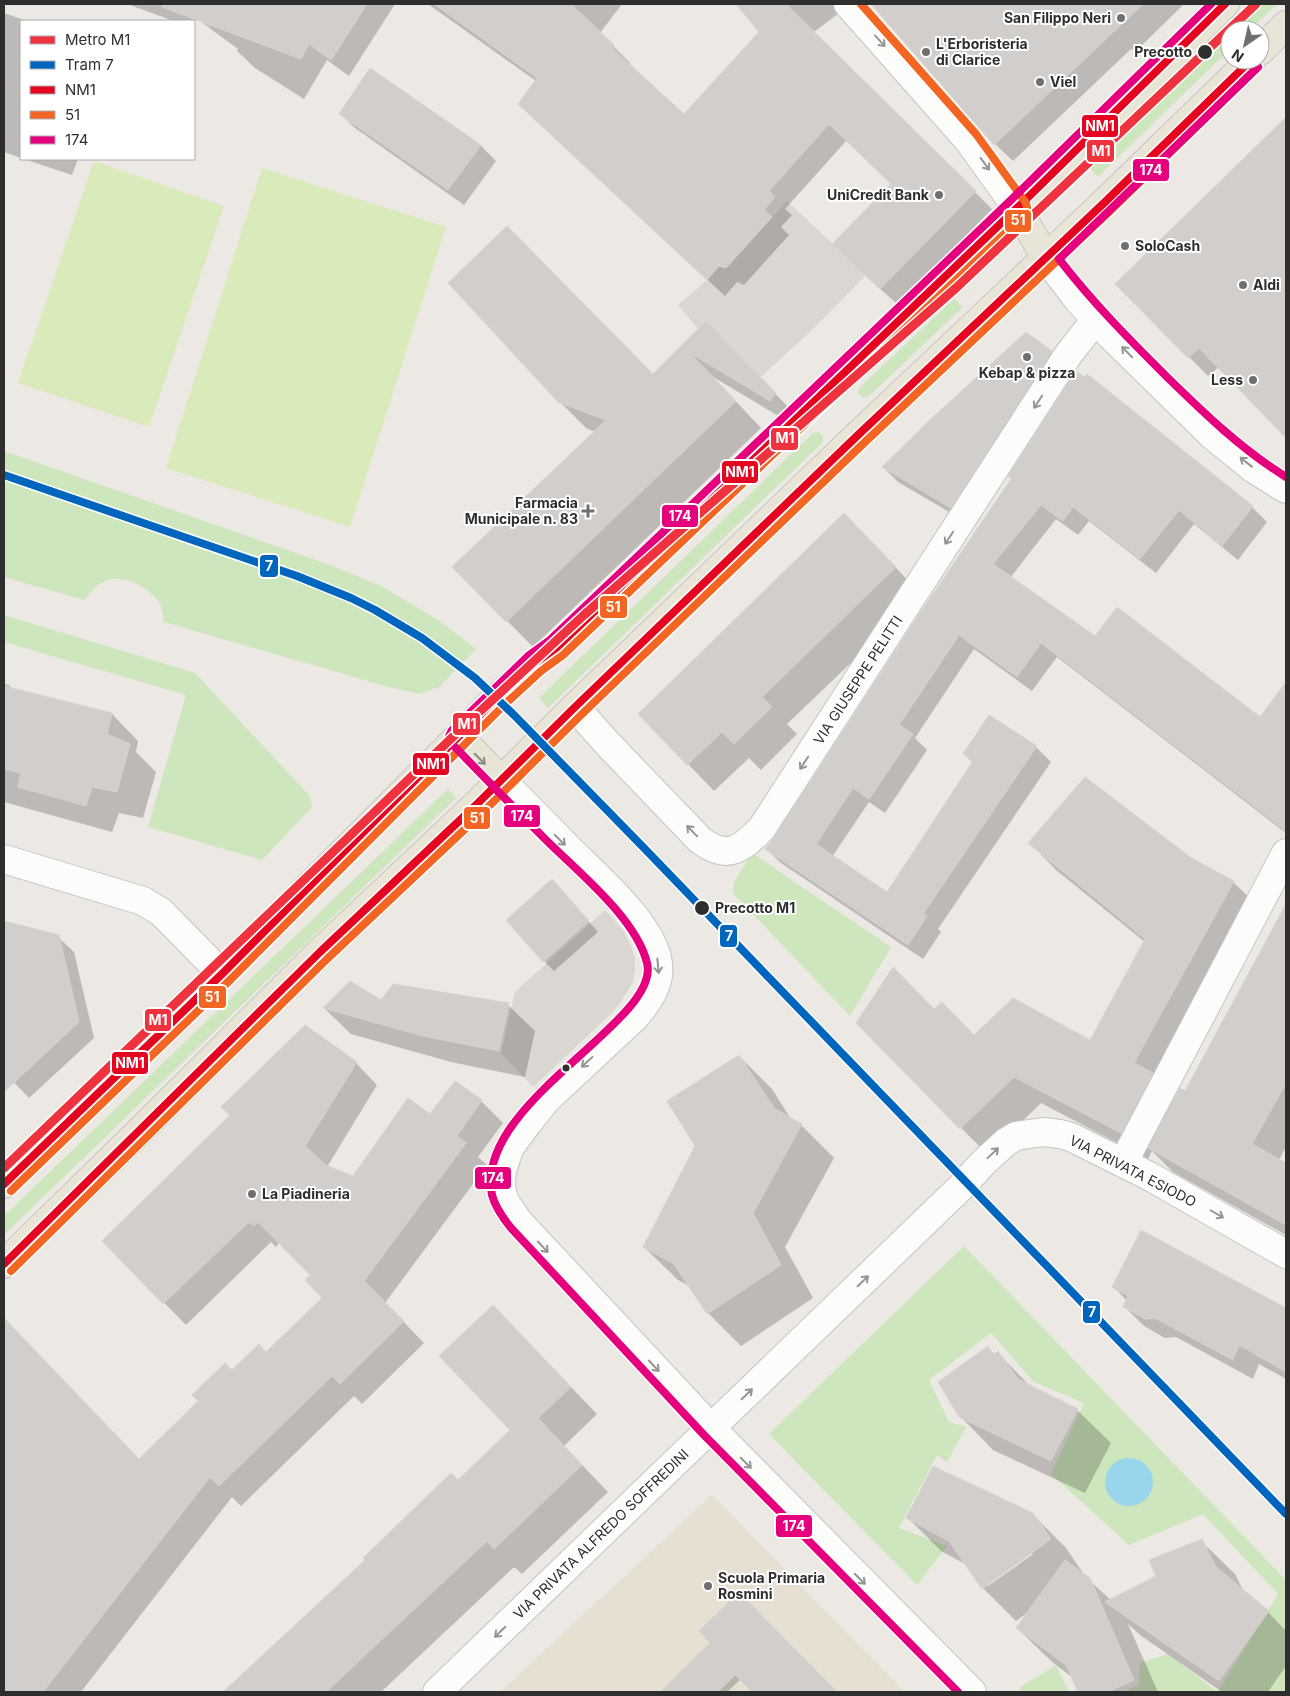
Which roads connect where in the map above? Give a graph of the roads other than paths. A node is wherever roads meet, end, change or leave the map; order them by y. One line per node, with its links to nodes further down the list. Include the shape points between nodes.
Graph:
1 (848, 4): 6 (street, one-way to 6, via 969,142)
2 (1225, 4): 6 (main road)
3 (1286, 26): 4 (main road)
4 (1270, 41)
5 (1241, 70): 7 (main road)
6 (1017, 208): 7 (main road); 11 (main road, via 563,642 528,668)
7 (1046, 258): 8 (street); 10 (main road)
8 (1096, 320): 9 (street, one-way to 8, via 1243,461 1212,435); 10 (street, VIA GIUSEPPE PELITTI, one-way to 10, via 1068,355 765,824 739,849 720,851 700,840)
9 (1286, 489)
10 (575, 707): 12 (main road)
11 (459, 737): 12 (main road, one-way to 12); 15 (main road)
12 (501, 780): 20 (main road, via 320,952); 21 (street, one-way to 21, via 620,899 646,934 654,950 659,973 656,986 636,1017 546,1100 510,1147 502,1170 505,1202)
13 (1286, 853): 16 (street)
14 (4, 860): 15 (street, via 142,901 161,912)
15 (222, 974): 17 (main road)
16 (1123, 1163): 18 (street, VIA PRIVATA ESIODO, one-way to 16, via 1006,1142 1030,1132 1071,1137); 19 (street, VIA PRIVATA ESIODO, one-way to 19)
17 (4, 1184)
18 (960, 1188): 21 (street, VIA PRIVATA ALFREDO SOFFREDINI, one-way to 18)
19 (1286, 1254)
20 (4, 1264)
21 (712, 1428): 22 (street, VIA PRIVATA ALFREDO SOFFREDINI, one-way to 22); 23 (street, one-way to 23)
22 (437, 1692)
23 (972, 1692)

